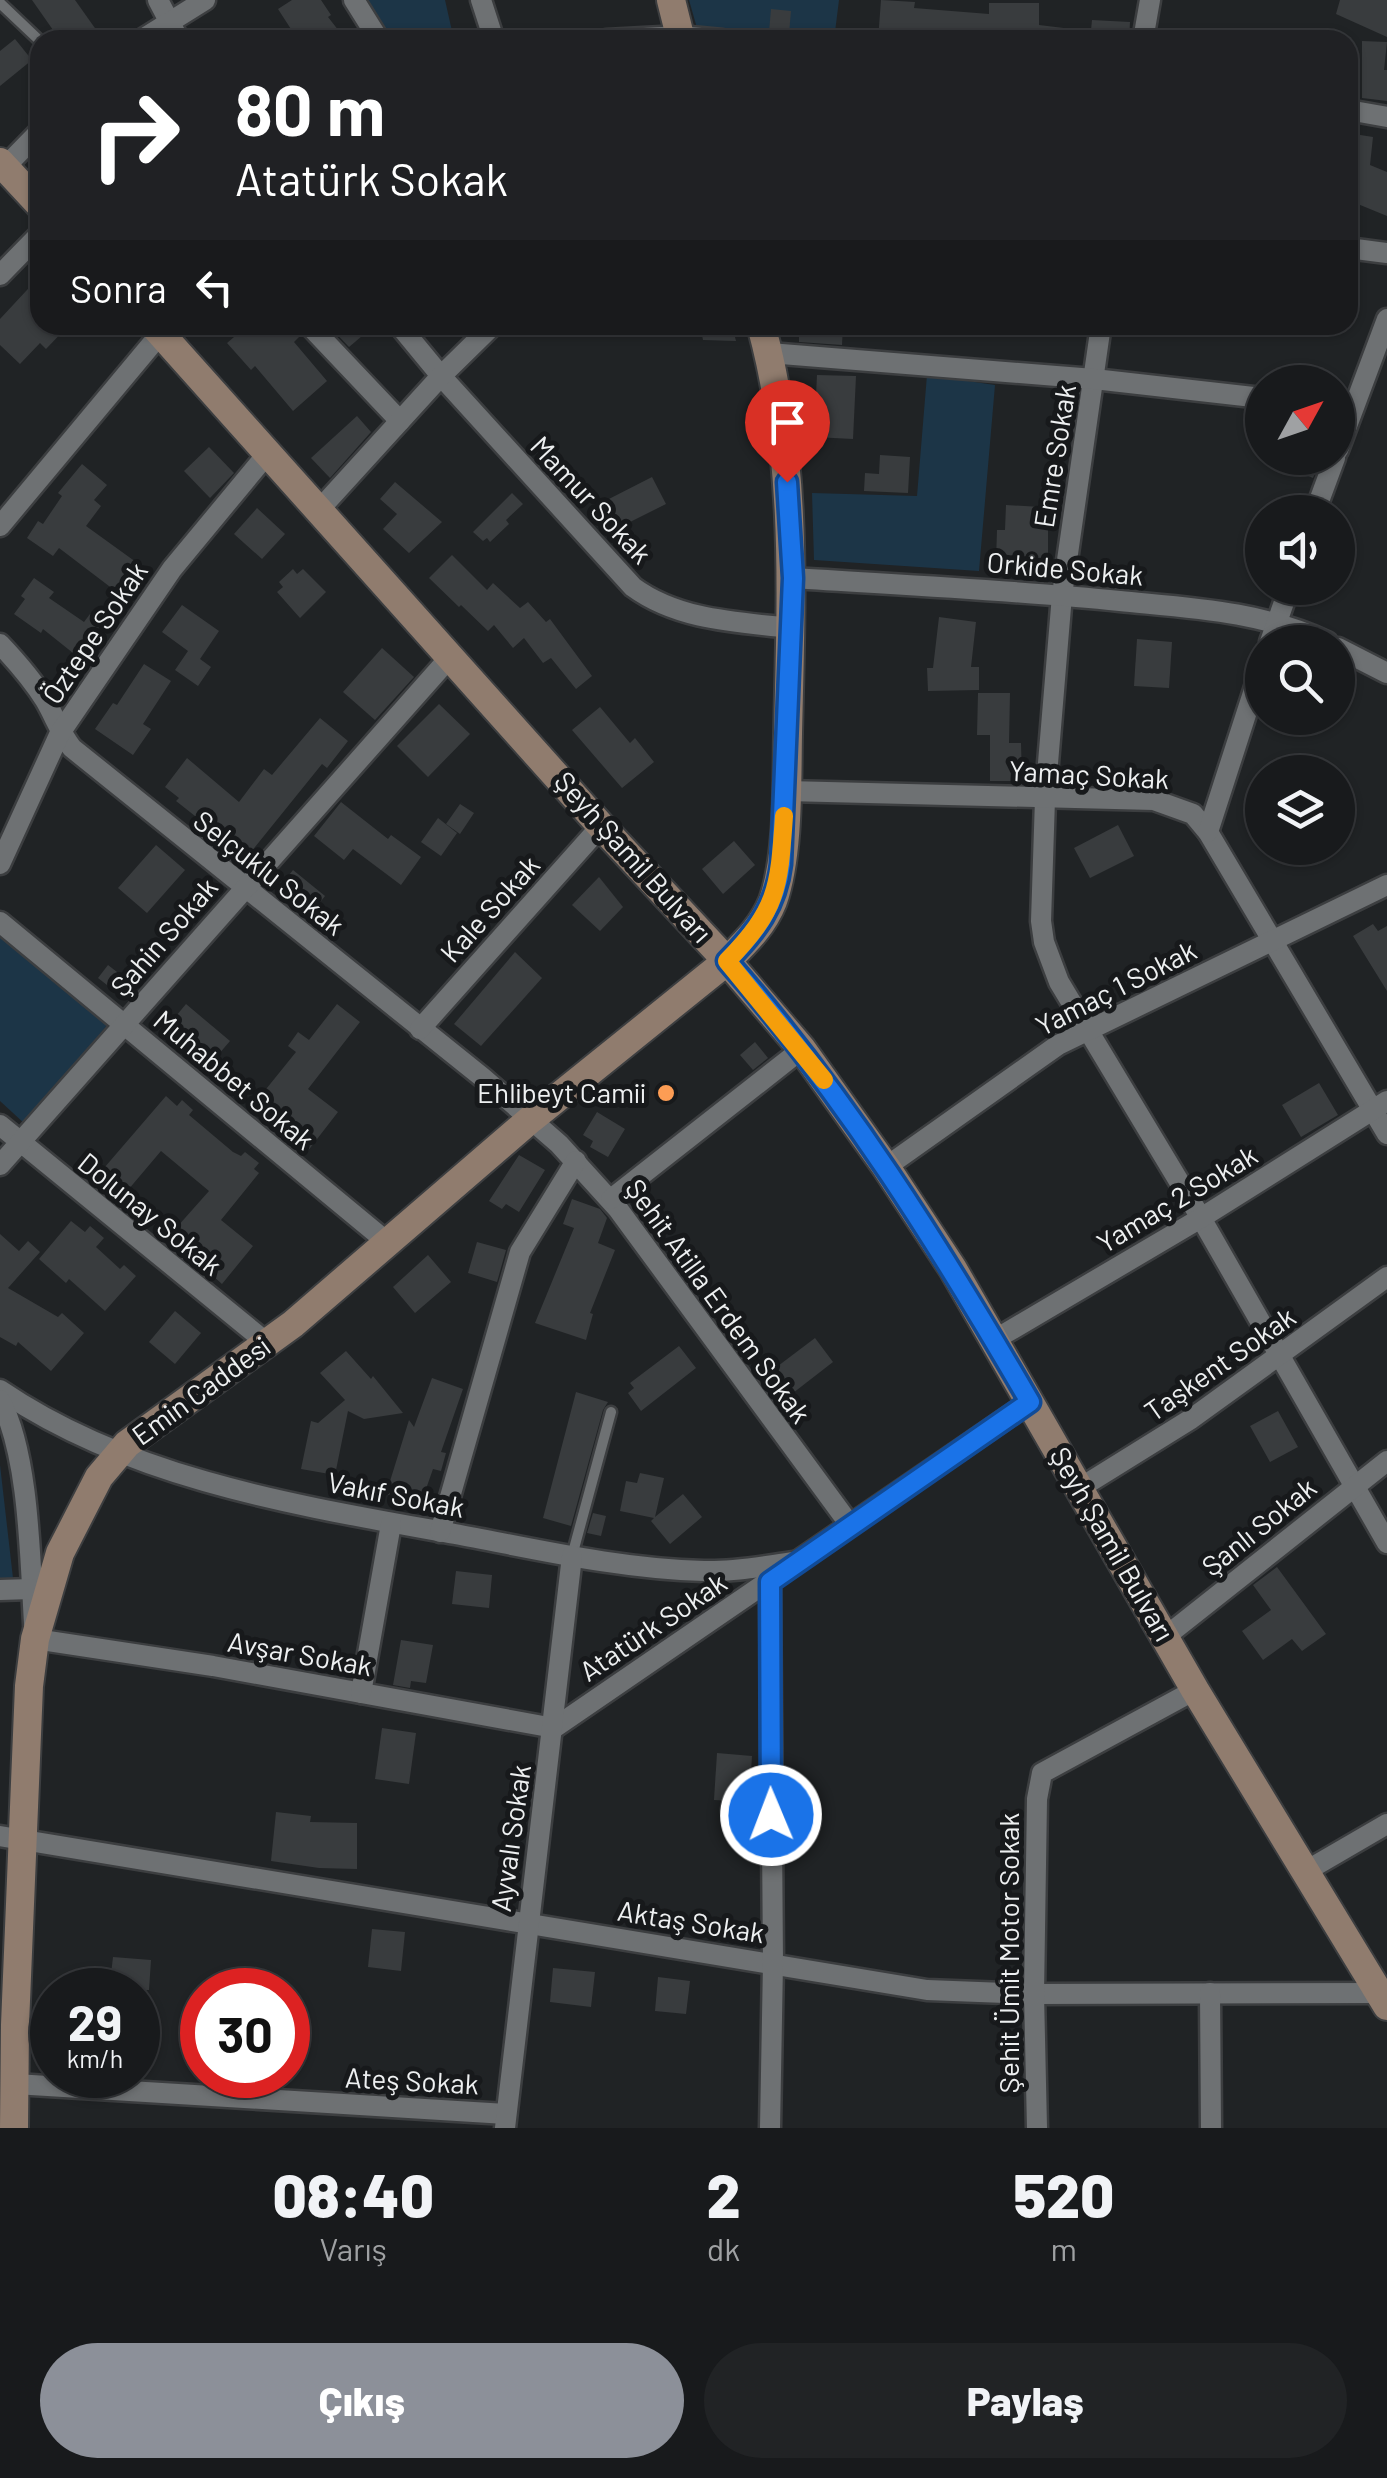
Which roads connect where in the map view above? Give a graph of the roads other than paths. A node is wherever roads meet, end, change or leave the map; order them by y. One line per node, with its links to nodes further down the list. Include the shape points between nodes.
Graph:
1 (158, 0): 8 (street)
2 (205, 0): 9 (street)
3 (354, 0): 10 (street)
4 (481, 0): 11 (street)
5 (670, 0): 12 (street)
6 (1150, 0): 13 (street)
7 (0, 3): 14 (lane)
8 (173, 30)
9 (174, 30)
10 (373, 30)
11 (491, 30)
12 (678, 30)
13 (1145, 30)
14 (30, 32)
15 (1358, 112): 16 (street)
16 (1387, 117)
17 (30, 140): 18 (street)
18 (2, 164): 19 (street)
19 (30, 194)
20 (30, 244): 23 (street)
21 (1358, 249): 22 (street)
22 (1387, 252)
23 (0, 276)
24 (1387, 319): 35 (street)
25 (152, 335): 40 (street)
26 (162, 335): 38 (street, Şeyh Şamil Bulvarı)
27 (318, 335): 37 (street)
28 (408, 335): 33 (street, Mamur Sokak)
29 (483, 335): 33 (street)
30 (764, 335): 32 (street, Emin Caddesi)
31 (1101, 335): 34 (street, Emre Sokak)
32 (769, 353): 34 (street); 41 (street, Emin Caddesi, via 783,432)
33 (441, 376): 37 (street); 44 (street, Mamur Sokak, via 648,598 695,615)
34 (1094, 380): 36 (street); 42 (street, Emre Sokak)
35 (1355, 386)
36 (1245, 396)
37 (400, 421): 39 (street)
38 (268, 453): 39 (street, Şeyh Şamil Bulvarı); 50 (street, Öztepe Sokak, via 172,569)
39 (319, 510): 46 (street, Şeyh Şamil Bulvarı)
40 (0, 526)
41 (793, 578): 42 (street, Orkide Sokak); 44 (street, Emin Caddesi)
42 (1062, 595): 43 (street, Orkide Sokak, via 1226,612); 52 (street, Emre Sokak)
43 (1257, 625)
44 (790, 628): 51 (street, Emin Caddesi)
45 (0, 644): 50 (street, Selçuklu Sokak, via 25,671)
46 (451, 656): 53 (street, Şeyh Şamil Bulvarı); 57 (street, Şahin Sokak)
47 (1355, 657): 48 (street)
48 (1387, 673)
49 (1245, 718): 54 (street)
50 (60, 733): 55 (street, Öztepe Sokak); 57 (street, Selçuklu Sokak)
51 (786, 791): 52 (street, Yamaç Sokak); 60 (street, Emin Caddesi, via 773,900 755,933)
52 (1045, 800): 54 (street, Yamaç Sokak, via 1154,800 1193,814); 62 (street, Emre Sokak, via 1044,942)
53 (602, 826): 60 (street, Şeyh Şamil Bulvarı); 63 (street, Kale Sokak)
54 (1208, 832): 59 (street, Yamaç Sokak)
55 (0, 864)
56 (1387, 884): 59 (street, Yamaç 1 Sokak)
57 (243, 888): 61 (street, Şahin Sokak); 63 (street, Selçuklu Sokak)
58 (0, 922): 61 (street, Muhabbet Sokak)
59 (1274, 941): 62 (street, Yamaç 1 Sokak); 65 (street, Yamaç Sokak)
60 (727, 961): 64 (street, Şeyh Şamil Bulvarı); 66 (street, Emin Caddesi)
61 (125, 1024): 69 (street, Şahin Sokak); 75 (street, Muhabbet Sokak)
62 (1088, 1028): 72 (street, Yamaç 1 Sokak); 74 (street, Emre Sokak)
63 (420, 1029): 66 (street, Selçuklu Sokak)
64 (802, 1049): 72 (street, Şeyh Şamil Bulvarı); 73 (street)
65 (1380, 1106): 68 (street, Yamaç Sokak); 74 (street, Yamaç 2 Sokak)
66 (531, 1120): 70 (street, Şehit Atilla Erdem Sokak); 75 (street, Emin Caddesi)
67 (0, 1125): 69 (street, Dolunay Sokak)
68 (1387, 1134)
69 (20, 1142): 71 (street, Şahin Sokak); 78 (street, Dolunay Sokak)
70 (576, 1160): 73 (street, Şehit Atilla Erdem Sokak); 91 (street, via 515,1264)
71 (0, 1165)
72 (886, 1166): 77 (street, Şeyh Şamil Bulvarı)
73 (611, 1199): 90 (street, Şehit Atilla Erdem Sokak)
74 (1201, 1218): 77 (street, Yamaç 2 Sokak); 79 (street, Emre Sokak)
75 (386, 1242): 78 (street, Emin Caddesi)
76 (1387, 1277): 79 (street, Taşkent Sokak)
77 (994, 1340): 82 (street, Şeyh Şamil Bulvarı)
78 (267, 1343): 85 (street, Emin Caddesi)
79 (1281, 1356): 87 (street, Emre Sokak); 88 (street, Taşkent Sokak)
80 (0, 1390): 85 (street, Vakıf Sokak, via 52,1423)
81 (0, 1400): 84 (street, via 8,1414)
82 (1030, 1402): 88 (street, Şeyh Şamil Bulvarı); 90 (street, Atatürk Sokak)
83 (610, 1412): 93 (lane)
84 (8, 1443): 96 (street)
85 (119, 1452): 89 (street, Vakıf Sokak, via 216,1484); 99 (street, Emin Caddesi, via 60,1554)
86 (1387, 1461): 87 (street, Şanlı Sokak)
87 (1353, 1487): 92 (street, Emre Sokak); 98 (street, Şanlı Sokak)
88 (1080, 1488): 98 (street, Şeyh Şamil Bulvarı)
89 (391, 1524): 91 (street, Vakıf Sokak); 101 (street)
90 (850, 1525): 94 (street, Atatürk Sokak)
91 (440, 1532): 93 (street, Vakıf Sokak)
92 (1387, 1543)
93 (572, 1556): 94 (street, Vakıf Sokak, via 702,1571); 102 (street, Ayvalı Sokak)
94 (802, 1561): 95 (street, Atatürk Sokak)
95 (770, 1582): 102 (street, Atatürk Sokak); 107 (street)
96 (31, 1589): 97 (street); 99 (street)
97 (0, 1590)
98 (1165, 1638): 100 (street, Şeyh Şamil Bulvarı)
99 (35, 1639): 101 (street, Avşar Sokak); 104 (street, Emin Caddesi)
100 (1195, 1690): 105 (street, Şeyh Şamil Bulvarı); 109 (street, Şehit Ümit Motor Sokak, via 1042,1773)
101 (361, 1693): 102 (street, Avşar Sokak)
102 (554, 1728): 106 (street, Ayvalı Sokak)
103 (1387, 1824): 105 (street)
104 (12, 1837): 106 (street, Aktaş Sokak); 111 (street, Emin Caddesi)
105 (1306, 1871): 110 (street, Şeyh Şamil Bulvarı)
106 (528, 1923): 107 (street, Aktaş Sokak); 113 (street, Ayvalı Sokak)
107 (773, 1963): 109 (street, Aktaş Sokak, via 927,1990); 115 (street)
108 (1210, 1993): 109 (street, Aktaş Sokak); 110 (street, Aktaş Sokak); 117 (street)
109 (1034, 1994): 116 (street, Şehit Ümit Motor Sokak)
110 (1383, 1999)
111 (7, 2025): 112 (street, Emin Caddesi)
112 (15, 2084): 113 (street, Ateş Sokak); 114 (street, Emin Caddesi)
113 (506, 2121)
114 (14, 2128)
115 (770, 2128)
116 (1037, 2128)
117 (1211, 2128)

